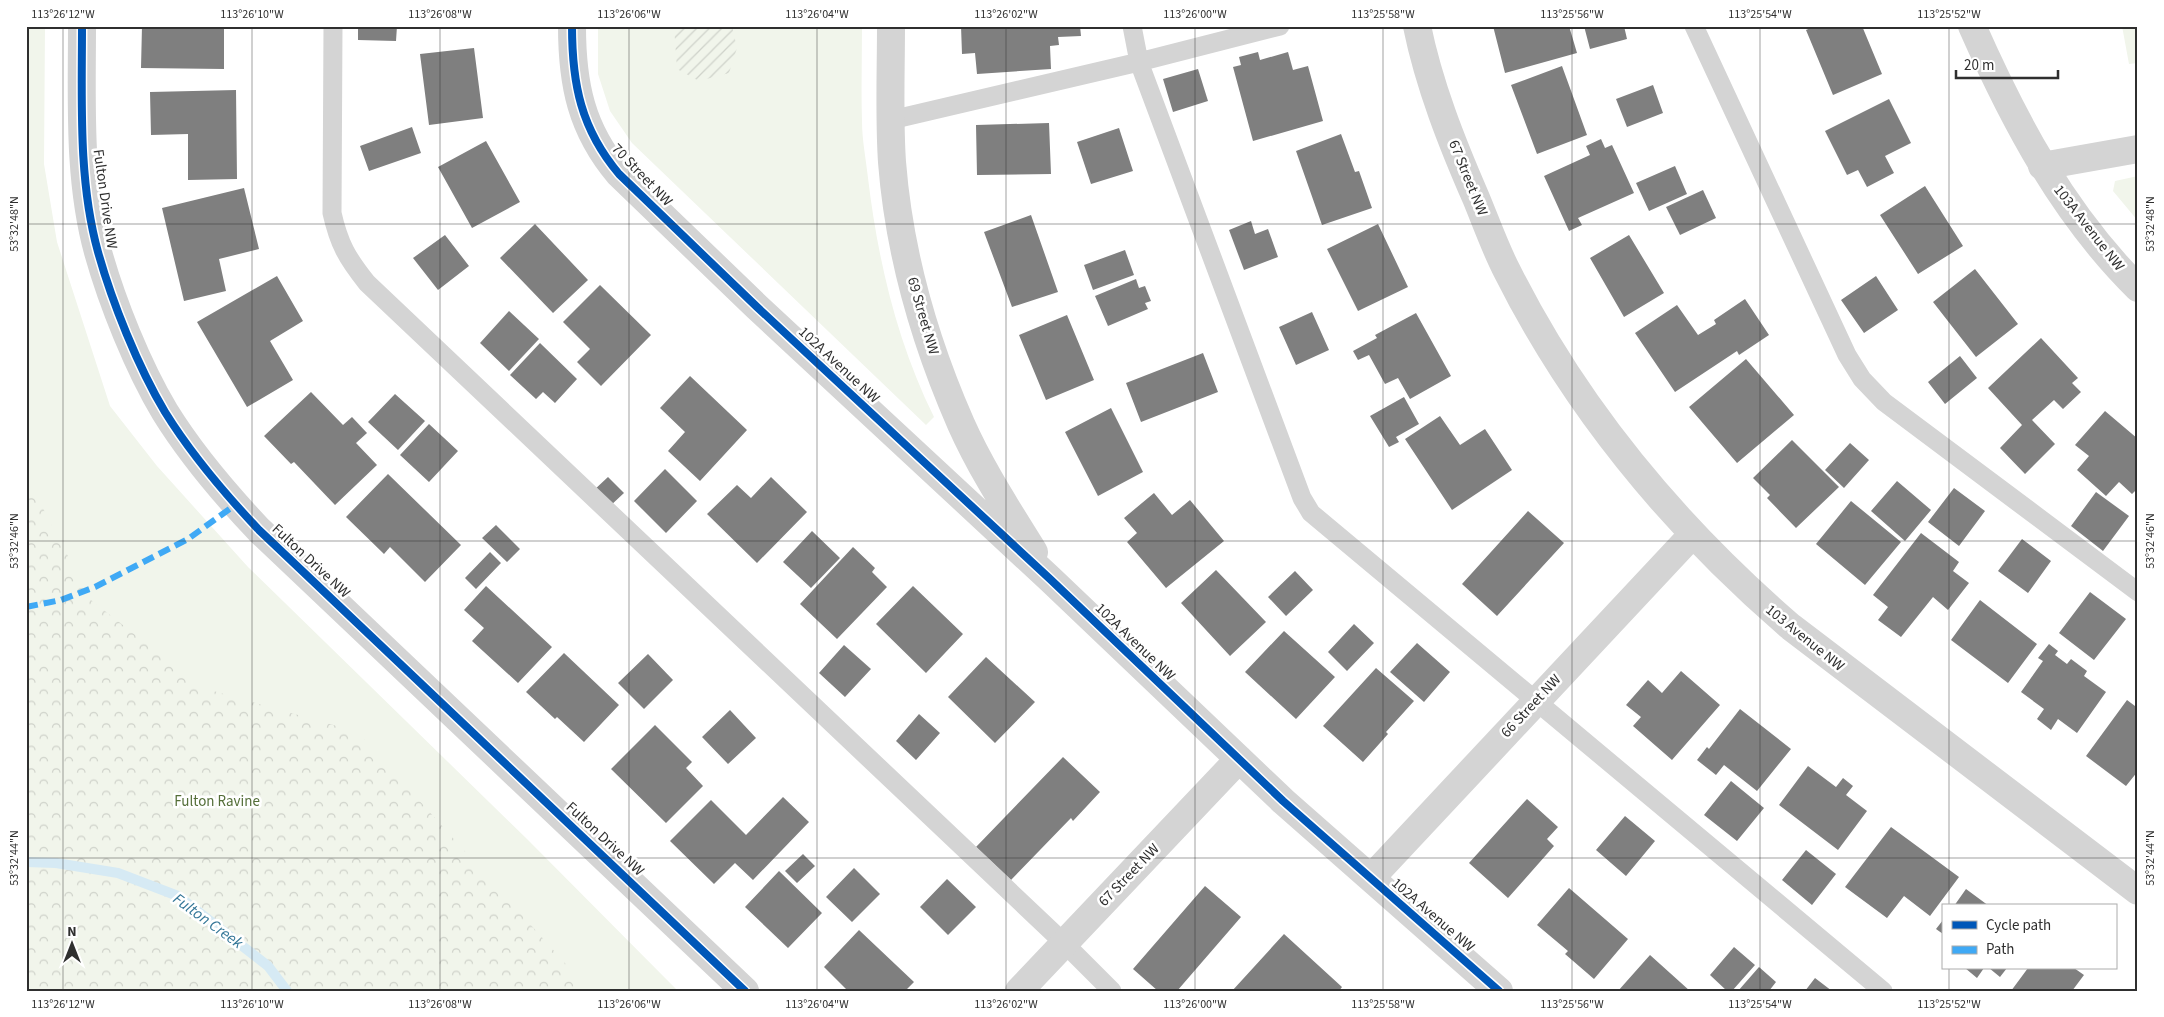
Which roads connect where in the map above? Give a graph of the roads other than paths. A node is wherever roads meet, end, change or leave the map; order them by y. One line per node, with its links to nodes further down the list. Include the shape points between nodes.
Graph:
1 (82, 26): 25 (street, Fulton Drive NW, via 85,163 98,251 116,306 165,412 224,491 259,530)
2 (333, 26): 24 (lane, via 332,213 338,240 347,259 367,283)
3 (572, 26): 15 (street, 70 Street NW, via 573,62 581,109 602,153 619,174)
4 (891, 26): 11 (street, 69 Street NW)
5 (1132, 26): 10 (lane)
6 (1280, 26): 10 (lane)
7 (1417, 26): 16 (street, 67 Street NW, via 1463,168 1507,270)
8 (1694, 26): 19 (lane, via 1847,355 1862,379 1884,402)
9 (1972, 26): 13 (street, 103A Avenue NW, via 2010,109)
10 (1139, 62): 11 (lane); 20 (lane, via 1302,498 1311,513)
11 (891, 120): 18 (street, 69 Street NW, via 892,163 906,254 938,369 990,480)
12 (2138, 149): 13 (street)
13 (2042, 166): 14 (street, 103A Avenue NW, via 2075,214)
14 (2138, 288)
15 (757, 308): 18 (street, 102A Avenue NW)
16 (1536, 322): 17 (street, 103 Avenue NW, via 1593,414)
17 (1692, 535): 20 (street, 66 Street NW); 23 (street, 103 Avenue NW, via 1743,586 1835,662)
18 (1050, 579): 21 (street, 102A Avenue NW)
19 (2138, 592)
20 (1536, 702): 22 (street, 66 Street NW); 29 (lane)
21 (1239, 759): 22 (street, 102A Avenue NW); 24 (street, 67 Street NW)
22 (1371, 878): 28 (street, 102A Avenue NW)
23 (2138, 891)
24 (1064, 943): 26 (street, 67 Street NW); 27 (lane)
25 (745, 991)
26 (1019, 991)
27 (1112, 991)
28 (1499, 991)
29 (1883, 991)

